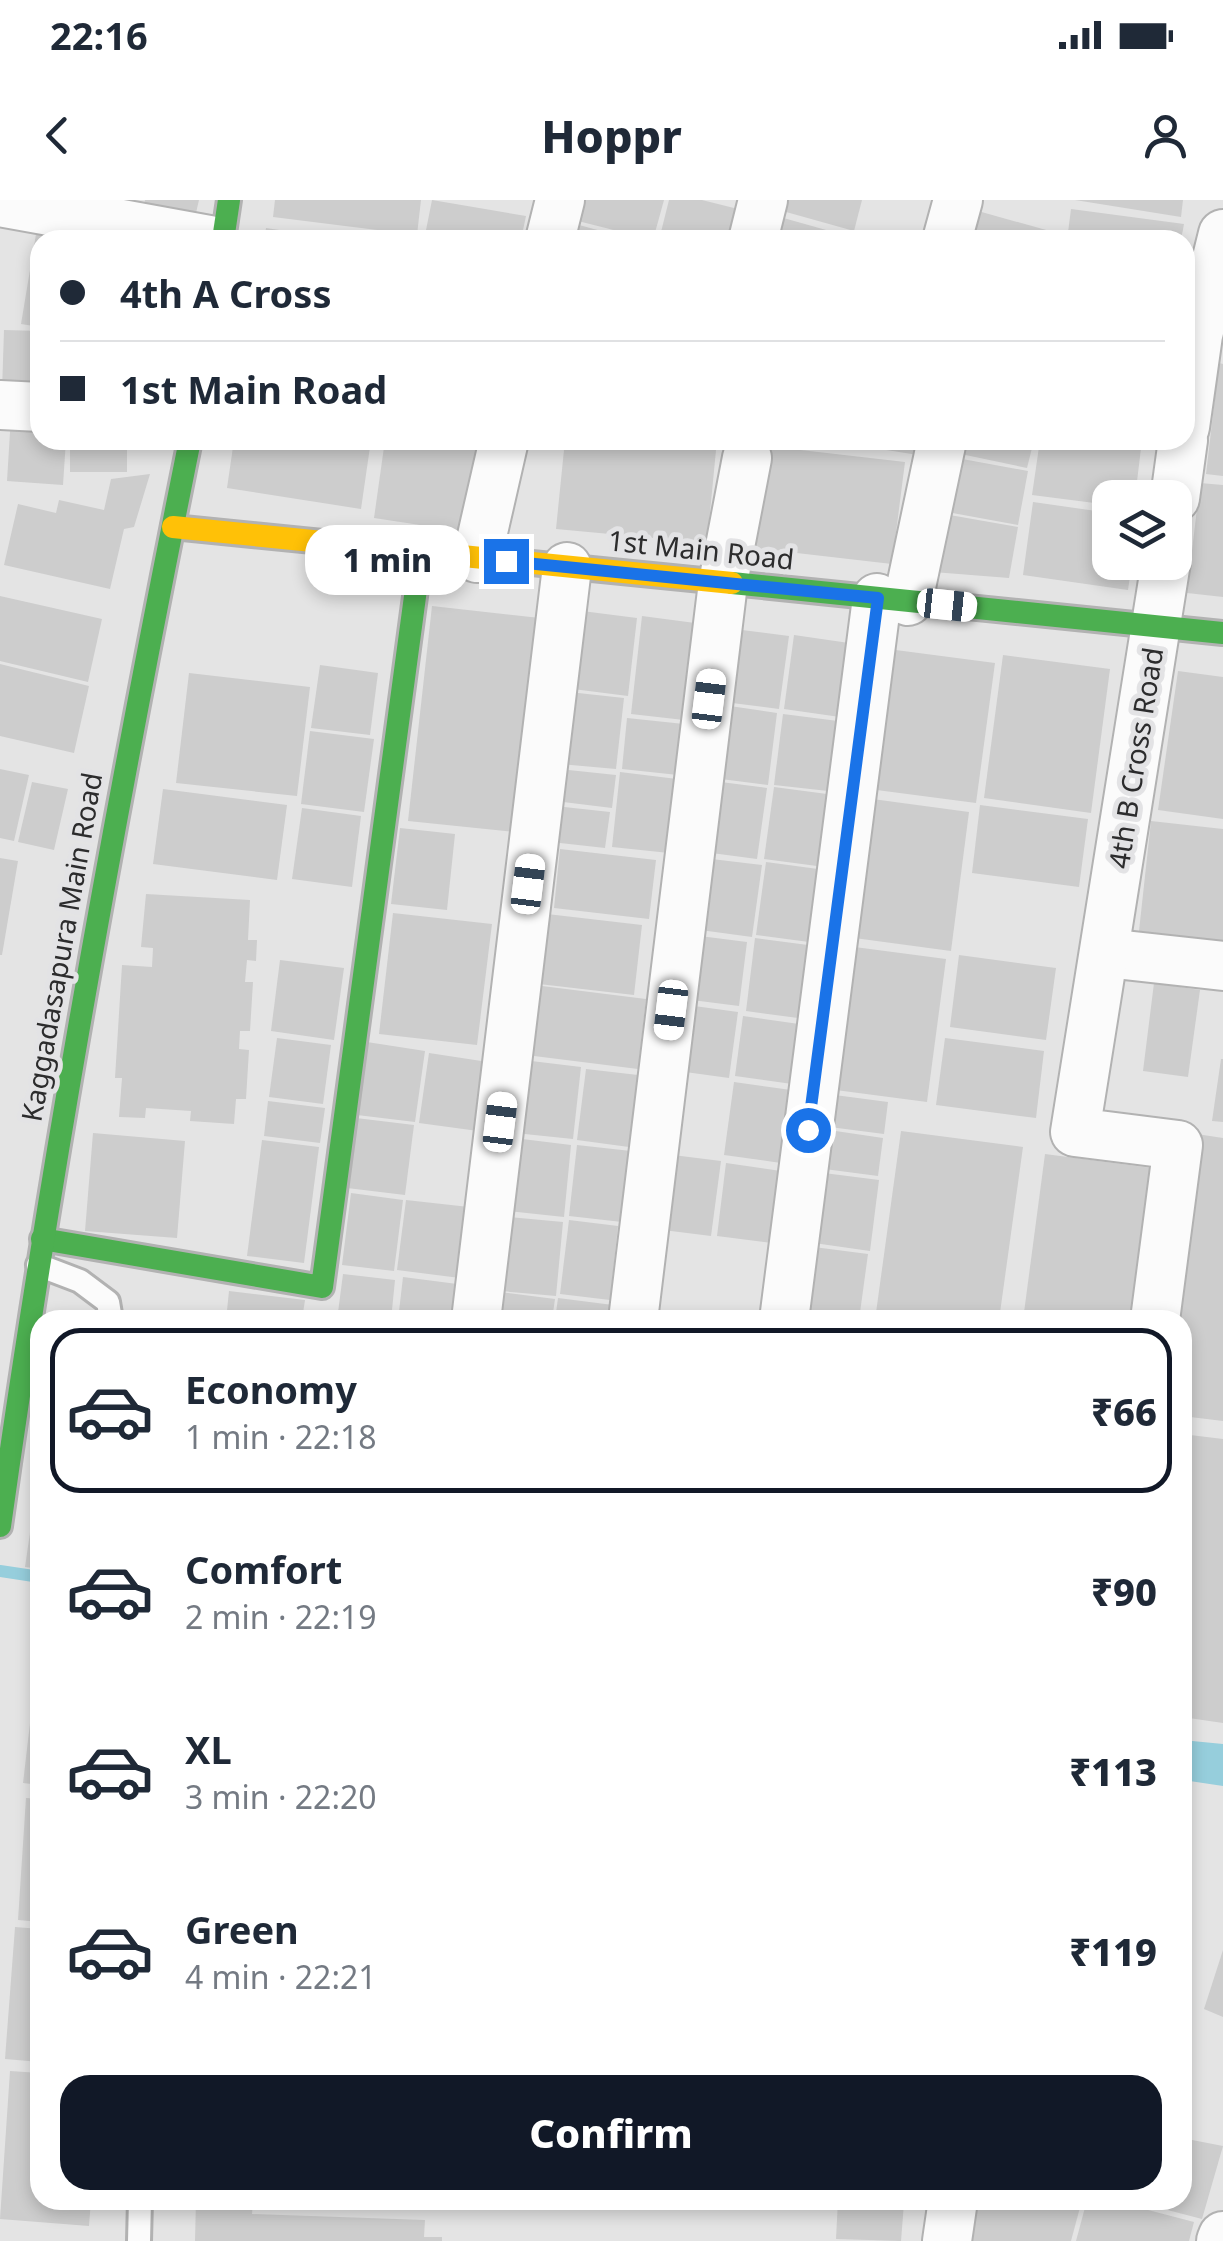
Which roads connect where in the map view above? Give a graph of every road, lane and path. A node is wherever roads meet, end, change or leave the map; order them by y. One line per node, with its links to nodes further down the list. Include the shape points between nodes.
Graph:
1 (229, 200): 7 (street)
2 (560, 200): 8 (street)
3 (763, 200): 9 (street)
4 (958, 200): 10 (street)
5 (0, 202): 6 (street)
6 (155, 230)
7 (224, 230)
8 (552, 230)
9 (755, 230)
10 (950, 230)
11 (1223, 234): 12 (street)
12 (1210, 337): 13 (street)
13 (1195, 391)
14 (0, 405): 15 (street)
15 (30, 406)
16 (188, 450): 22 (street, Kaggadasapura Main Road)
17 (502, 450): 24 (street)
18 (939, 450): 28 (street)
19 (1182, 450): 21 (street)
20 (746, 458): 27 (street)
21 (1177, 480)
22 (172, 527): 23 (street, 1st Main Road); 33 (street, Kaggadasapura Main Road)
23 (421, 552): 24 (street, 1st Main Road); 35 (street)
24 (476, 558): 25 (street, 1st Main Road)
25 (566, 567): 27 (street, 1st Main Road); 38 (street)
26 (1163, 580): 29 (street, 4th B Cross Road)
27 (723, 583): 28 (street, 1st Main Road); 39 (street)
28 (893, 600): 29 (street, 1st Main Road); 40 (street)
29 (1157, 626): 30 (street, 1st Main Road); 31 (street, 4th B Cross Road)
30 (1223, 633)
31 (1106, 953): 32 (street); 41 (street, 4th B Cross Road, via 1075,1132 1178,1145)
32 (1223, 966)
33 (42, 1239): 34 (street, Kaggadasapura Main Road); 35 (street)
34 (38, 1265): 36 (street, Kaggadasapura Main Road); 37 (lane, via 80,1281)
35 (321, 1304)
36 (35, 1310)
37 (109, 1310)
38 (477, 1310)
39 (634, 1310)
40 (786, 1310)
41 (1156, 1310)
42 (30, 1385): 43 (street, Kaggadasapura Main Road)
43 (24, 1460): 44 (street, Kaggadasapura Main Road)
44 (0, 1526)
45 (140, 2210): 47 (lane)
46 (952, 2210): 48 (street)
47 (139, 2241)
48 (947, 2241)

